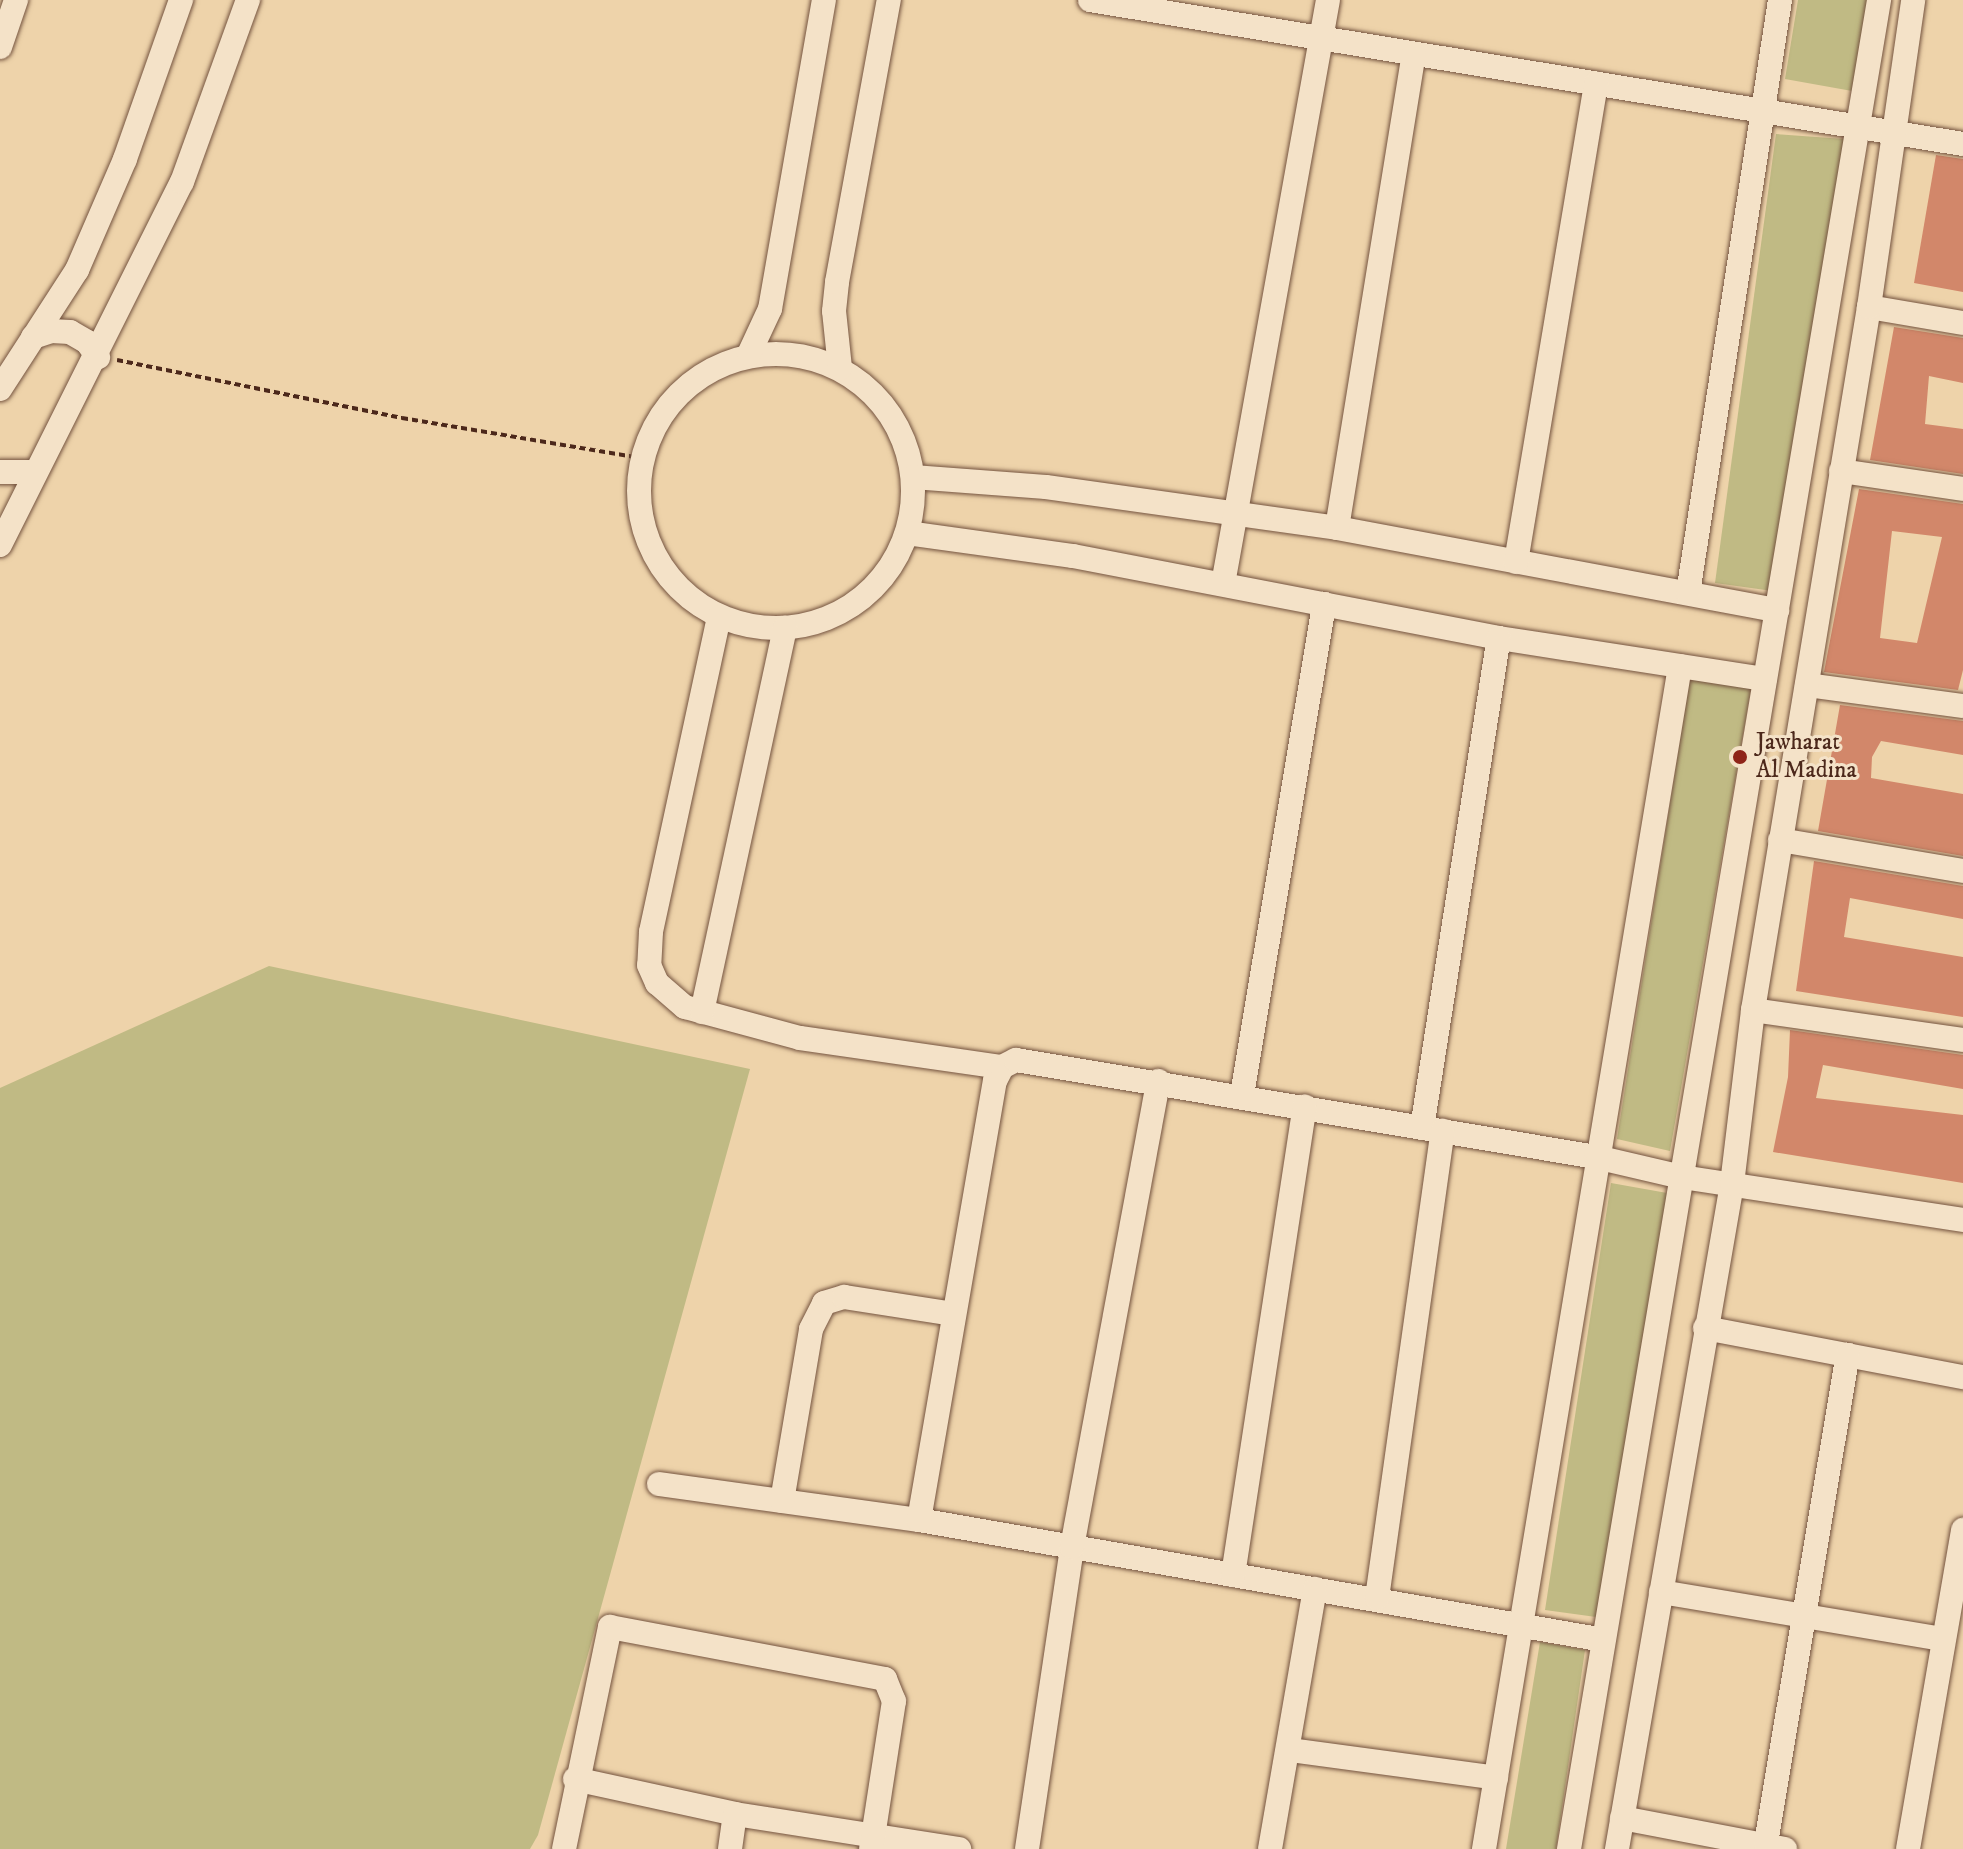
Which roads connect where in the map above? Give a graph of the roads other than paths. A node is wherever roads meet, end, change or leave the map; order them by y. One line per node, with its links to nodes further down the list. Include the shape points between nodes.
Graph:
1 (181, 0): 21 (street, via 77,270)
2 (248, 0): 23 (street, via 182,182)
3 (824, 0): 22 (street, via 770,309)
4 (889, 0): 24 (street, via 837,282 834,325)
5 (1090, 0): 11 (street)
6 (1328, 0): 11 (street)
7 (1780, 0): 15 (street)
8 (1879, 0): 16 (street)
9 (1913, 0): 17 (street)
10 (9, 4): 12 (street)
11 (1321, 38): 13 (street); 31 (street)
12 (0, 47)
13 (1414, 54): 14 (street); 32 (street)
14 (1596, 84): 15 (street); 35 (street)
15 (1762, 111): 16 (street); 37 (street)
16 (1858, 127): 17 (street); 39 (street)
17 (1892, 132): 18 (street); 19 (street)
18 (1963, 144)
19 (1869, 307): 20 (street); 26 (street)
20 (1963, 323)
21 (33, 337): 23 (street, via 70,332); 25 (street)
22 (749, 354): 24 (street, via 810,357); 40 (street, via 691,382 660,416 641,458 638,506 652,552 680,590)
23 (98, 357): 28 (street)
24 (840, 368): 29 (street, via 868,387 890,413 906,444)
25 (0, 389)
26 (1841, 471): 30 (street); 45 (street)
27 (0, 472): 28 (street)
28 (34, 472): 34 (street)
29 (913, 477): 31 (street, via 1046,487); 33 (street)
30 (1963, 489)
31 (1235, 515): 32 (street); 36 (street)
32 (1337, 528): 35 (street)
33 (907, 533): 36 (street); 41 (street, via 889,569 860,599 825,619)
34 (0, 545)
35 (1516, 562): 37 (street)
36 (1223, 584): 38 (street)
37 (1688, 593): 39 (street)
38 (1324, 604): 42 (street); 54 (street)
39 (1777, 610): 44 (street)
40 (719, 617): 41 (street, via 752,627); 50 (street, via 651,932 649,965 657,983 685,1007)
41 (785, 628): 50 (street)
42 (1499, 638): 43 (street); 56 (street)
43 (1680, 666): 44 (street); 57 (street)
44 (1765, 679): 58 (street)
45 (1807, 685): 46 (street); 47 (street)
46 (1963, 706)
47 (1780, 840): 48 (street); 49 (street)
48 (1963, 871)
49 (1753, 1010): 51 (street); 59 (street)
50 (702, 1012): 52 (street, via 886,1053)
51 (1963, 1040)
52 (1002, 1067): 53 (street, via 1016,1060 1039,1061); 61 (street, via 995,1081)
53 (1158, 1081): 54 (street); 69 (street)
54 (1242, 1095): 55 (street)
55 (1305, 1107): 56 (street); 70 (street)
56 (1432, 1129): 57 (street); 73 (street)
57 (1596, 1157): 58 (street); 75 (street)
58 (1682, 1177): 59 (street); 77 (street)
59 (1732, 1184): 60 (street); 62 (street)
60 (1963, 1220)
61 (954, 1314): 66 (street, via 844,1297 824,1303 813,1320); 67 (street)
62 (1705, 1328): 63 (street); 72 (street)
63 (1848, 1355): 64 (street); 74 (street)
64 (1963, 1377)
65 (659, 1484): 66 (street)
66 (782, 1501): 67 (street)
67 (919, 1520): 69 (street)
68 (1963, 1530): 76 (street)
69 (1072, 1547): 70 (street); 88 (street)
70 (1233, 1575): 71 (street)
71 (1315, 1589): 73 (street); 78 (street)
72 (1661, 1592): 74 (street); 82 (street)
73 (1377, 1598): 75 (street)
74 (1805, 1618): 76 (street); 84 (street)
75 (1523, 1625): 77 (street); 79 (street)
76 (1943, 1639): 93 (street)
77 (1604, 1640): 91 (street)
78 (1290, 1750): 79 (street); 89 (street)
79 (1496, 1778): 90 (street)
80 (575, 1779): 81 (street); 83 (street, via 610,1627 877,1675 890,1684 894,1701); 85 (street)
81 (735, 1814): 83 (street); 86 (street)
82 (1622, 1818): 84 (street); 92 (street)
83 (872, 1842): 87 (street)
84 (1776, 1846)
85 (564, 1849)
86 (730, 1849)
87 (959, 1849)
88 (1027, 1849)
89 (1270, 1849)
90 (1484, 1849)
91 (1569, 1849)
92 (1617, 1849)
93 (1908, 1849)

